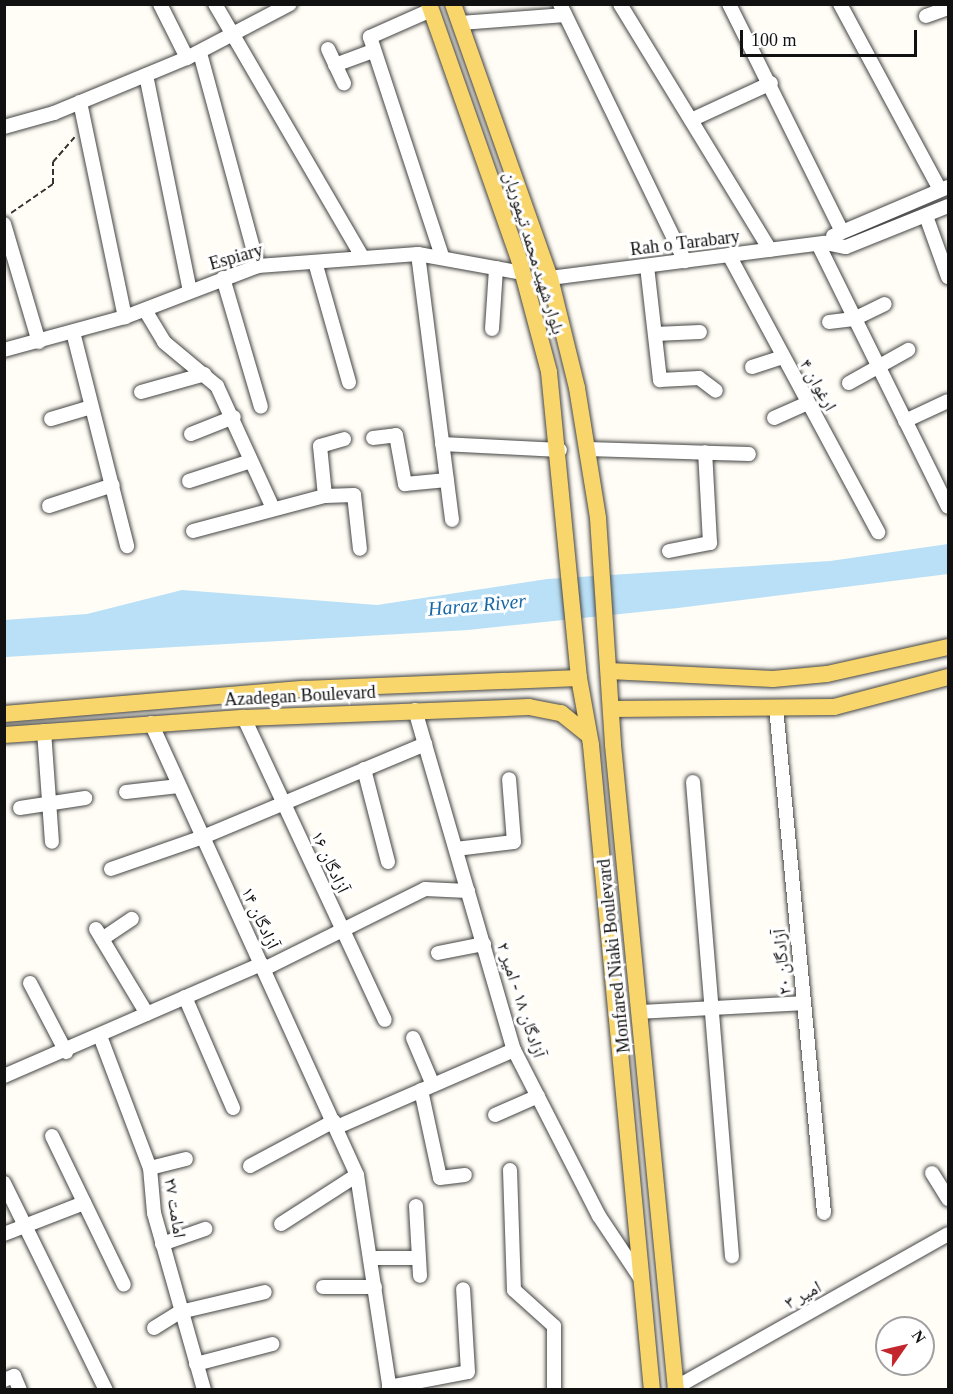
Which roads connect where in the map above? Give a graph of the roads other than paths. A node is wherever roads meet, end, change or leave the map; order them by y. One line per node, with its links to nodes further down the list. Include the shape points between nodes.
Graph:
1 (160, 4): 18 (street)
2 (215, 4): 13 (street)
3 (290, 4): 13 (street)
4 (453, 4): 12 (main road, بلوار شهید محمد تیموریان)
5 (620, 4): 26 (street)
6 (729, 4): 22 (street)
7 (840, 4): 28 (street)
8 (430, 7): 15 (main road, بلوار شهید محمد تیموریان); 17 (street, via 370,33)
9 (948, 8): 11 (street)
10 (563, 10): 12 (street); 40 (street)
11 (926, 16)
12 (461, 23): 14 (main road, بلوار شهید محمد تیموریان)
13 (231, 36): 18 (street); 39 (street)
14 (468, 42): 15 (main road, via 459,51); 21 (main road, بلوار شهید محمد تیموریان)
15 (445, 47): 24 (main road, بلوار شهید محمد تیموریان)
16 (328, 49): 19 (street)
17 (373, 51): 19 (street); 38 (street)
18 (193, 55): 20 (street); 42 (street)
19 (335, 65): 23 (street)
20 (146, 75): 25 (street); 49 (street)
21 (482, 81): 24 (main road, via 467,81); 48 (main road, بلوار شهید محمد تیموریان)
22 (771, 83): 26 (street); 32 (street)
23 (344, 84)
24 (461, 90): 45 (main road, بلوار شهید محمد تیموریان)
25 (80, 102): 27 (street); 52 (street)
26 (691, 120): 35 (street)
27 (4, 127)
28 (944, 188): 32 (street)
29 (948, 206): 30 (street, Rah o Tarabary)
30 (926, 216): 33 (street, Rah o Tarabary, via 846,247); 46 (street)
31 (4, 224): 34 (street)
32 (841, 230): 33 (street)
33 (821, 244): 35 (street, Rah o Tarabary); 53 (street)
34 (9, 250): 59 (street)
35 (770, 250): 37 (street, Rah o Tarabary)
36 (418, 254): 38 (street, Espiary); 39 (street, Espiary); 83 (street)
37 (729, 255): 40 (street, Rah o Tarabary); 62 (street, ارغوان ۴)
38 (442, 256): 44 (street, Espiary)
39 (363, 258): 41 (street, Espiary)
40 (685, 261): 43 (street, Rah o Tarabary)
41 (315, 262): 42 (street, Espiary); 66 (street)
42 (258, 266): 47 (street, Espiary)
43 (647, 266): 48 (street, Rah o Tarabary); 58 (street)
44 (496, 268): 45 (street, Espiary); 55 (street)
45 (523, 273): 78 (main road, بلوار شهید محمد تیموریان)
46 (948, 277)
47 (223, 278): 49 (street, Espiary); 73 (street)
48 (550, 278): 79 (main road, بلوار شهید محمد تیموریان)
49 (190, 291): 51 (street, Espiary)
50 (885, 304): 53 (street)
51 (145, 310): 52 (street, Espiary); 65 (street, via 164,342)
52 (125, 317): 56 (street, Espiary)
53 (854, 318): 54 (street); 64 (street)
54 (829, 322)
55 (492, 329)
56 (73, 332): 59 (street, Espiary); 72 (street)
57 (700, 332): 58 (street)
58 (655, 334): 68 (street, via 660,380 699,378)
59 (39, 342): 60 (street, Espiary)
60 (4, 350)
61 (908, 350): 64 (street)
62 (782, 357): 63 (street); 71 (street, ارغوان ۴)
63 (752, 367)
64 (878, 367): 67 (street); 77 (street)
65 (205, 374): 69 (street); 74 (street)
66 (349, 382)
67 (849, 383)
68 (716, 391)
69 (141, 392)
70 (948, 401): 77 (street)
71 (807, 403): 75 (street); 100 (street, ارغوان ۴)
72 (91, 407): 76 (street); 91 (street)
73 (261, 407)
74 (234, 417): 80 (street); 88 (street)
75 (774, 418)
76 (51, 419)
77 (905, 421): 95 (street)
78 (557, 427): 79 (main road); 85 (main road, بلوار شهید محمد تیموریان)
79 (584, 428): 84 (main road, بلوار شهید محمد تیموریان)
80 (191, 434)
81 (373, 438): 89 (street, via 396,435 405,483)
82 (344, 439): 92 (street, via 320,446)
83 (442, 444): 85 (street); 89 (street)
84 (587, 449): 85 (main road); 86 (street); 96 (main road, بلوار شهید محمد تیموریان)
85 (560, 450): 98 (main road, بلوار شهید محمد تیموریان)
86 (705, 452): 87 (street); 103 (street, via 710,543)
87 (749, 454)
88 (251, 460): 90 (street); 94 (street)
89 (447, 480): 97 (street)
90 (189, 481)
91 (113, 485): 93 (street); 101 (street)
92 (325, 496): 94 (street); 102 (street, via 354,495)
93 (49, 506)
94 (272, 506): 99 (street)
95 (948, 507)
96 (598, 518): 105 (main road, Monfared Niaki Boulevard)
97 (452, 520)
98 (567, 522): 107 (main road, Monfared Niaki Boulevard)
99 (193, 531)
100 (878, 532)
101 (127, 546)
102 (360, 549)
103 (669, 550)
104 (948, 647): 108 (main road, via 827,674)
105 (609, 671): 108 (main road); 111 (main road, Monfared Niaki Boulevard)
106 (948, 677): 110 (main road, via 834,707)
107 (579, 678): 109 (main road, Azadegan Boulevard); 119 (main road, Monfared Niaki Boulevard)
108 (773, 679): 110 (main road)
109 (336, 688): 113 (main road); 114 (main road, Azadegan Boulevard)
110 (776, 707): 111 (main road); 147 (street, آزادگان ۲۰)
111 (611, 708): 136 (main road, Monfared Niaki Boulevard)
112 (415, 710): 113 (main road, Azadegan Boulevard); 119 (main road, Azadegan Boulevard, via 529,707 561,713); 120 (street, آزادگان ۱۸ - امیر ۲)
113 (340, 713): 115 (main road, Azadegan Boulevard)
114 (4, 714)
115 (244, 718): 116 (main road, Azadegan Boulevard); 128 (street, آزادگان ۱۶)
116 (151, 723): 117 (main road, Azadegan Boulevard); 124 (street, آزادگان ۱۴)
117 (44, 731): 118 (main road, Azadegan Boulevard); 127 (street)
118 (4, 735)
119 (589, 736): 135 (main road, Monfared Niaki Boulevard)
120 (425, 744): 121 (street); 132 (street, آزادگان ۱۸ - امیر ۲)
121 (364, 769): 128 (street); 133 (street)
122 (509, 779): 132 (street, via 514,842)
123 (693, 782): 148 (street)
124 (179, 786): 125 (street); 130 (street, آزادگان ۱۴)
125 (126, 792)
126 (86, 798): 127 (street)
127 (49, 803): 129 (street); 131 (street)
128 (283, 804): 130 (street); 141 (street, آزادگان ۱۶)
129 (20, 808)
130 (203, 837): 134 (street); 144 (street, آزادگان ۱۴)
131 (52, 842)
132 (456, 849): 137 (street, آزادگان ۱۸ - امیر ۲)
133 (388, 862)
134 (111, 869)
135 (604, 882): 136 (main road, via 614,889); 140 (main road, Monfared Niaki Boulevard)
136 (627, 882): 139 (main road, Monfared Niaki Boulevard)
137 (468, 891): 141 (street, via 425,889); 142 (street, آزادگان ۱۸ - امیر ۲)
138 (132, 919): 150 (street, via 99,934)
139 (630, 921): 140 (main road, via 621,915); 149 (main road, Monfared Niaki Boulevard)
140 (608, 923): 185 (main road, Monfared Niaki Boulevard)
141 (342, 931): 144 (street); 151 (street, آزادگان ۱۶)
142 (484, 944): 143 (street); 154 (street, آزادگان ۱۸ - امیر ۲)
143 (438, 953)
144 (263, 967): 146 (street); 161 (street, آزادگان ۱۴)
145 (30, 984): 155 (street)
146 (184, 997): 150 (street); 159 (street)
147 (804, 1003): 148 (street); 174 (street, آزادگان ۲۰)
148 (712, 1008): 149 (street); 181 (street)
149 (639, 1012): 202 (main road, Monfared Niaki Boulevard)
150 (147, 1014): 152 (street)
151 (385, 1020)
152 (100, 1036): 155 (street); 165 (street, امامت ۲۷)
153 (413, 1038): 157 (street)
154 (514, 1050): 157 (street); 158 (street, آزادگان ۱۸ - امیر ۲)
155 (66, 1052): 156 (street)
156 (4, 1076)
157 (427, 1088): 161 (street); 169 (street, via 440,1178)
158 (538, 1096): 160 (street); 185 (street, آزادگان ۱۸ - امیر ۲, via 599,1216)
159 (233, 1108)
160 (495, 1115)
161 (335, 1124): 164 (street); 168 (street, آزادگان ۱۴)
162 (52, 1136): 172 (street)
163 (186, 1159): 165 (street)
164 (250, 1166)
165 (150, 1168): 180 (street, امامت ۲۷)
166 (510, 1170): 200 (street, via 514,1290 554,1326)
167 (932, 1173): 171 (street)
168 (357, 1175): 175 (street); 183 (street, آزادگان ۱۴)
169 (465, 1175)
170 (4, 1183): 176 (street)
171 (948, 1199)
172 (84, 1203): 176 (street); 186 (street)
173 (416, 1206): 182 (street)
174 (824, 1213)
175 (281, 1224)
176 (26, 1225): 178 (street); 198 (street)
177 (205, 1229): 180 (street)
178 (4, 1234)
179 (948, 1235): 202 (street, امیر ۳)
180 (162, 1244): 191 (street, امامت ۲۷)
181 (732, 1256)
182 (417, 1257): 183 (street); 184 (street)
183 (371, 1258): 188 (street, آزادگان ۱۴)
184 (420, 1276)
185 (642, 1281): 201 (main road, Monfared Niaki Boulevard)
186 (124, 1285)
187 (323, 1287): 188 (street)
188 (375, 1287): 196 (street, آزادگان ۱۴)
189 (462, 1289): 196 (street, via 468,1372)
190 (265, 1292): 191 (street)
191 (180, 1312): 192 (street); 194 (street, امامت ۲۷)
192 (154, 1328)
193 (272, 1344): 194 (street)
194 (196, 1364): 199 (street, امامت ۲۷)
195 (4, 1380): 197 (street, via 14,1376)
196 (389, 1388)
197 (20, 1389)
198 (106, 1389)
199 (204, 1389)
200 (554, 1389)
201 (652, 1389)
202 (676, 1389)

